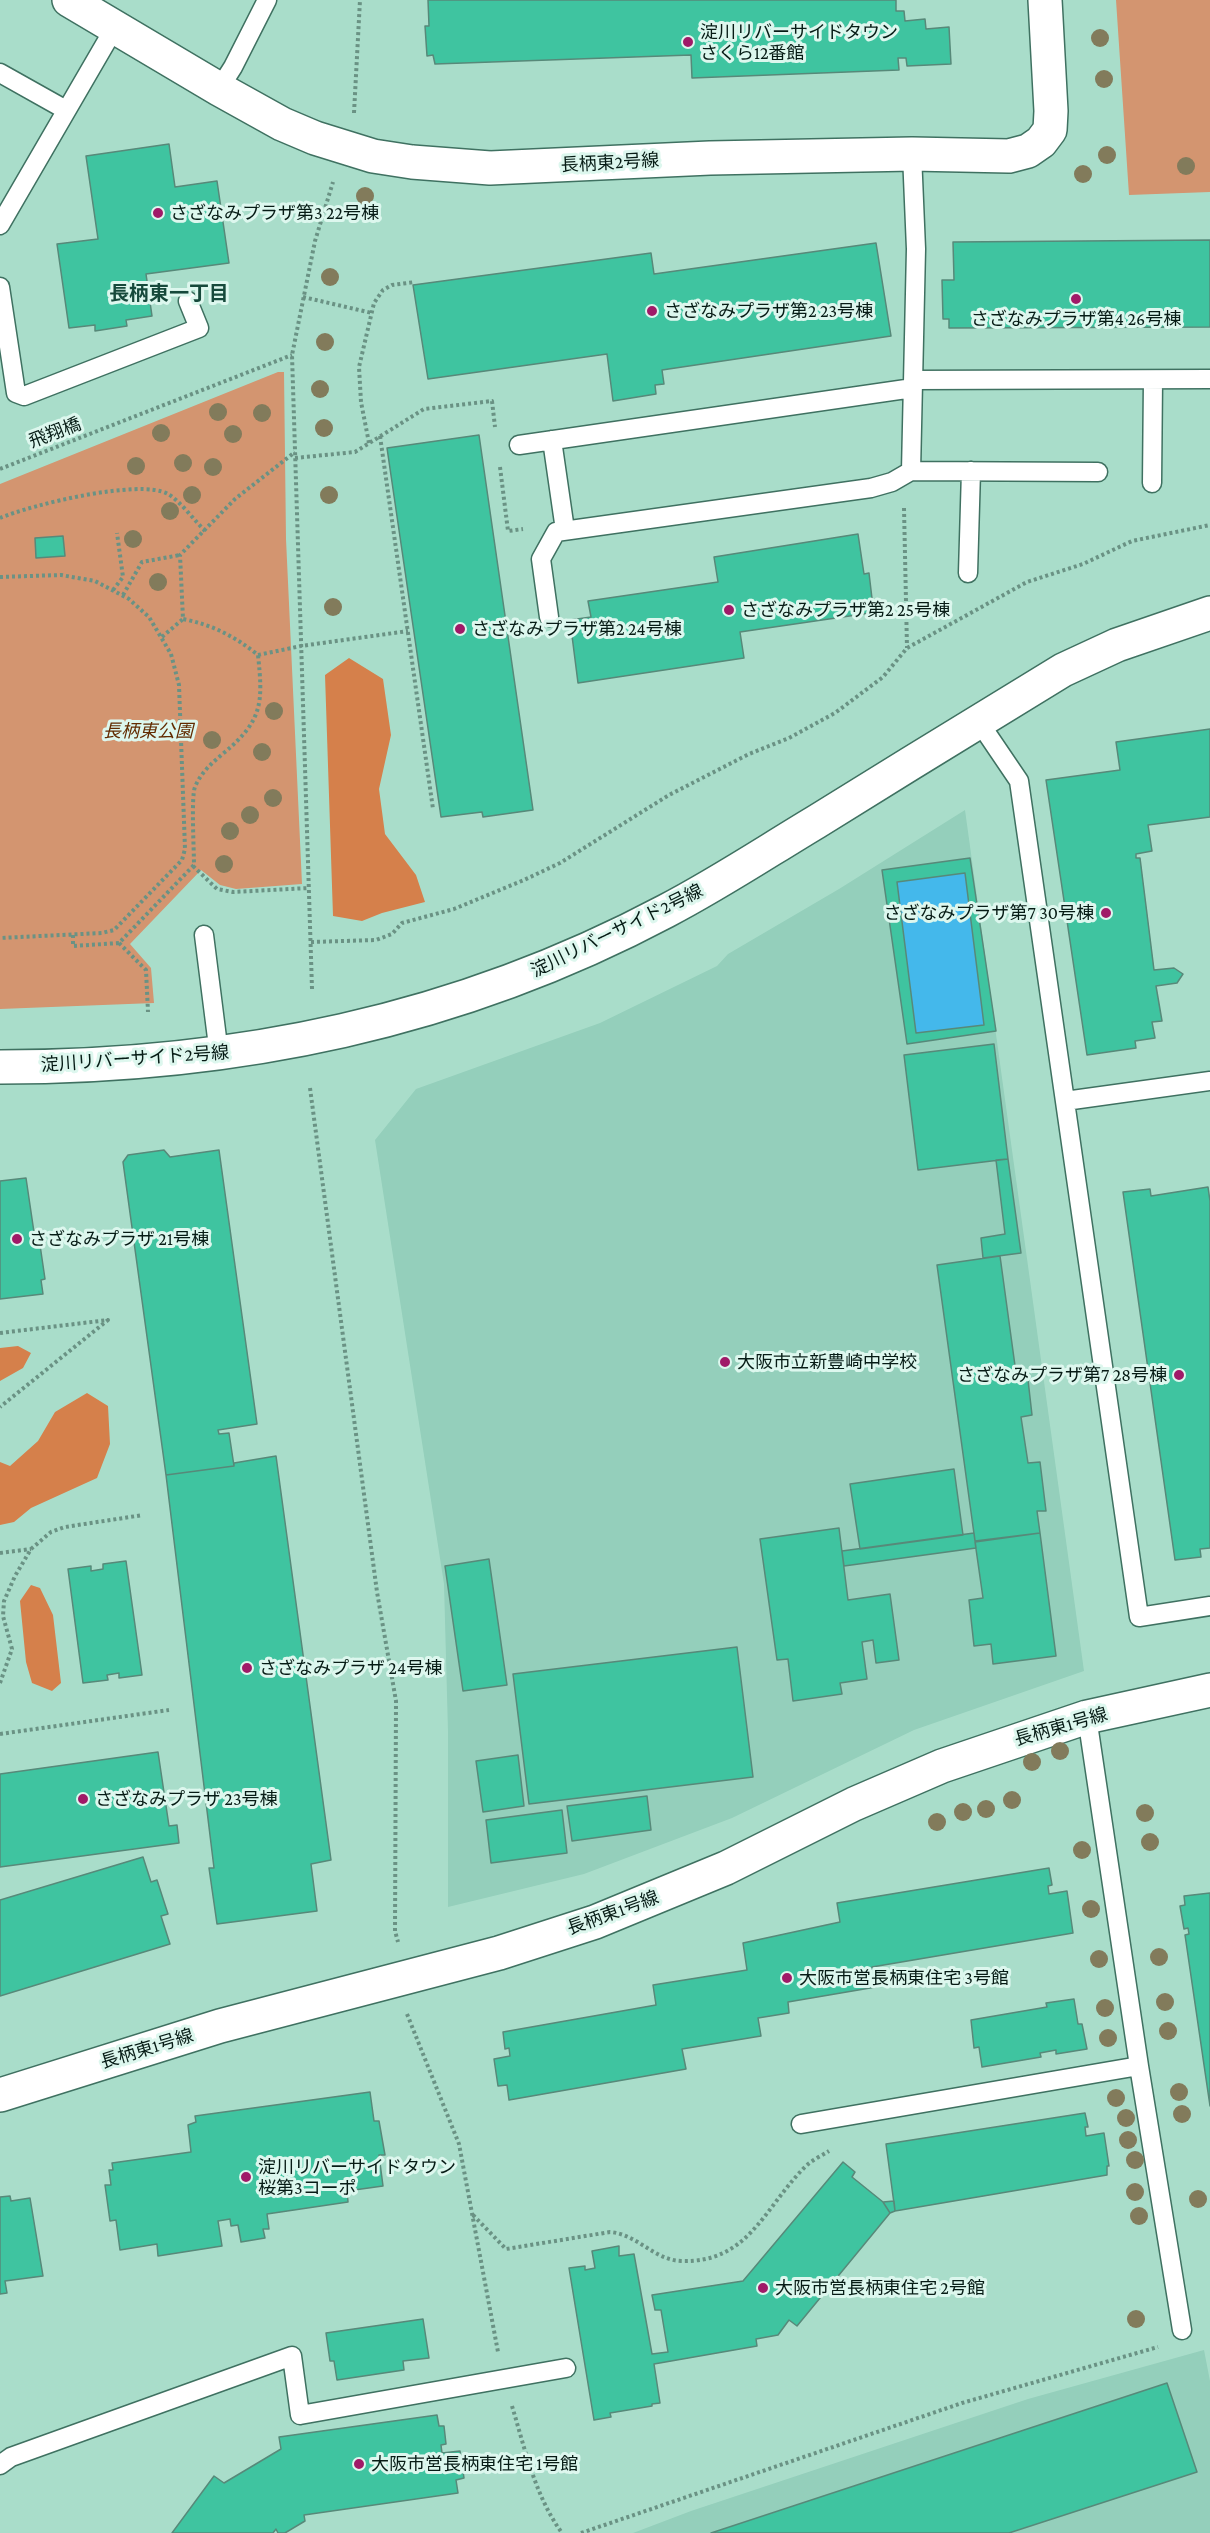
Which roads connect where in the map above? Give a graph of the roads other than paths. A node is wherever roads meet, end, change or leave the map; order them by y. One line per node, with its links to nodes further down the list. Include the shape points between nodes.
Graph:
1 (69, 0): 4 (street, 長柄東2号線)
2 (1045, 0): 8 (street, 長柄東2号線, via 1051,111 1050,130 1041,142 1028,151 1009,156)
3 (266, 1): 6 (lane)
4 (116, 27): 6 (street, 長柄東2号線); 7 (lane)
5 (0, 73): 7 (lane)
6 (219, 89): 8 (street, 長柄東2号線, via 282,124 344,148 439,165 528,168 710,158)
7 (66, 110): 9 (lane)
8 (912, 154): 14 (lane, via 916,249)
9 (0, 225)
10 (0, 287): 11 (lane, via 16,393 24,396 199,328)
11 (189, 301)
12 (1210, 379): 13 (lane)
13 (1153, 380): 14 (lane); 20 (lane)
14 (913, 384): 15 (lane); 17 (lane)
15 (552, 440): 16 (lane); 21 (lane)
16 (519, 445)
17 (911, 471): 18 (lane); 21 (lane, via 871,488)
18 (971, 471): 19 (lane); 22 (lane)
19 (1098, 472)
20 (1152, 483)
21 (558, 535): 24 (lane, via 541,559)
22 (968, 573)
23 (1210, 613): 25 (street, 淀川リバーサイド2号線, via 1117,645 1063,670)
24 (549, 617)
25 (980, 722): 27 (street, 淀川リバーサイド2号線, via 675,906 578,953 488,990 409,1014 285,1044); 30 (lane, via 1018,781)
26 (204, 935): 27 (lane)
27 (219, 1054): 28 (street, 淀川リバーサイド2号線, via 90,1066)
28 (0, 1067)
29 (1210, 1081): 30 (lane)
30 (1065, 1101): 31 (lane, via 1139,1617)
31 (1210, 1606)
32 (1210, 1689): 33 (street, 長柄東1号線)
33 (1088, 1718): 34 (lane); 35 (street, 長柄東1号線, via 942,1766 854,1804 726,1868 595,1922 499,1953 220,2026)
34 (1139, 2066): 36 (lane); 37 (lane)
35 (0, 2095)
36 (801, 2124)
37 (1182, 2330)
38 (566, 2368): 39 (lane, via 300,2415 292,2355 10,2457)
39 (0, 2465)

